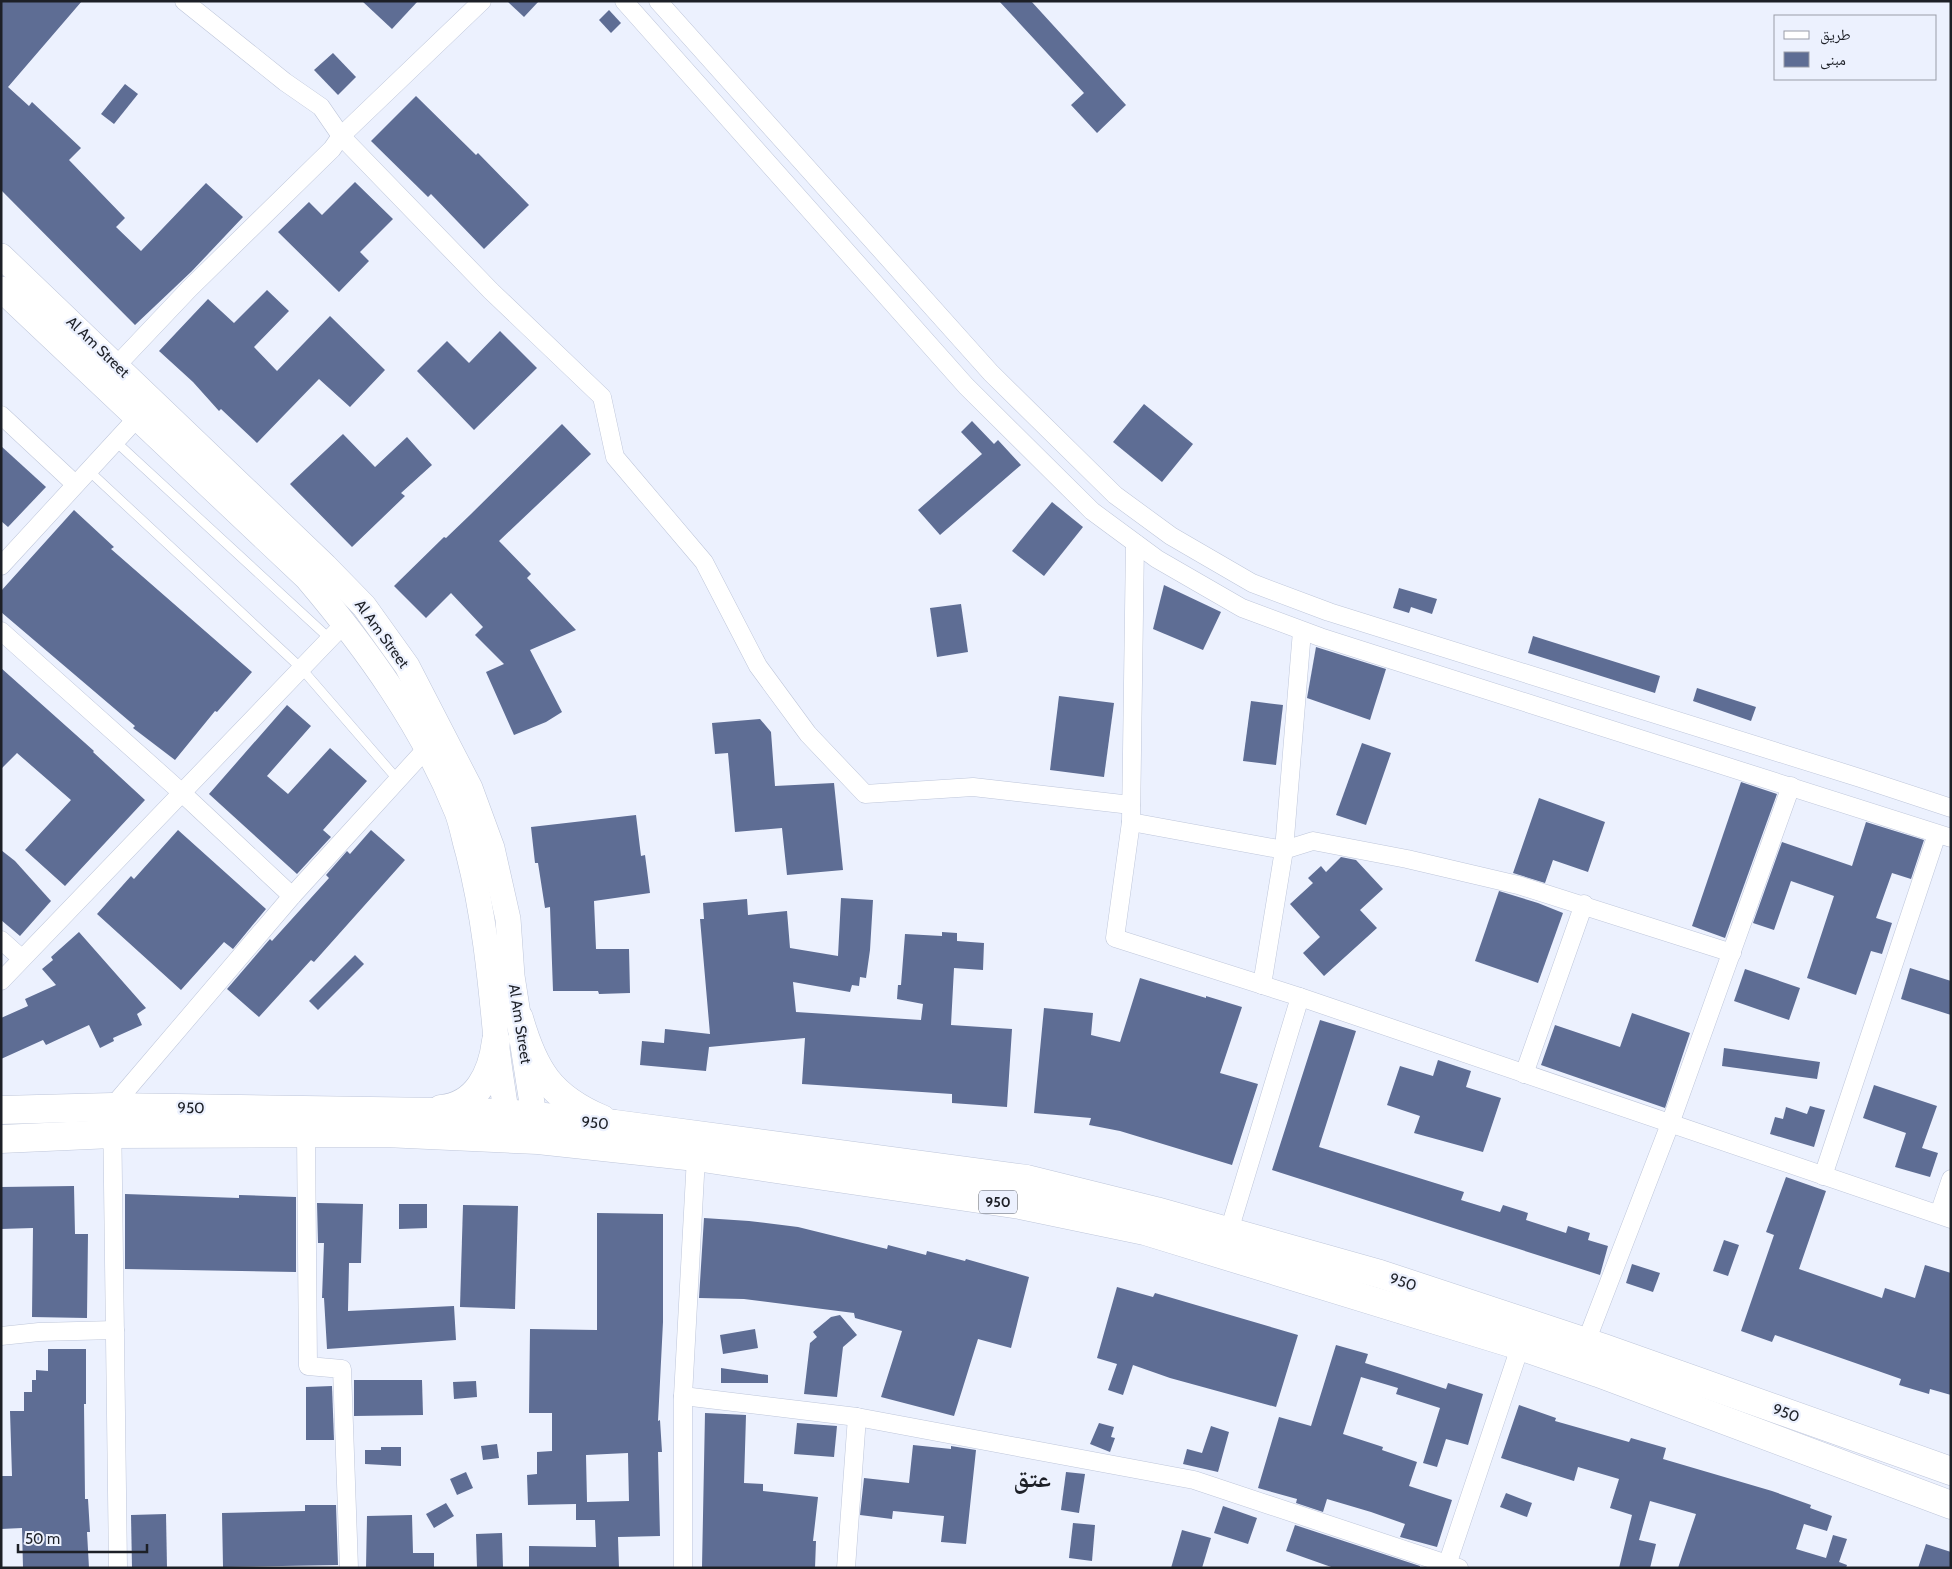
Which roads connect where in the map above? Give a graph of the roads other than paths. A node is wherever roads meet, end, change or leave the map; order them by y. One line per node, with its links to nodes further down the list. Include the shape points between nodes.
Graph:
1 (184, 1): 5 (street, via 321,107)
2 (482, 1): 5 (street)
3 (624, 1): 14 (street, via 966,386 1092,511)
4 (658, 1): 25 (street, via 991,373 1115,495 1171,536 1252,583 1329,612)
5 (341, 136): 8 (street, via 332,149 189,289); 24 (street, via 491,291 602,397 615,457 704,562 758,666 791,712 865,794 973,787)
6 (1, 256): 8 (main road, Al Am Street)
7 (1, 289): 10 (main road, Al Am Street)
8 (117, 365): 37 (main road, Al Am Street, via 364,606 407,666 470,788 492,848 508,919)
9 (1, 415): 13 (street)
10 (137, 418): 11 (street); 17 (main road, Al Am Street, via 307,578)
11 (115, 441): 12 (street); 17 (lane)
12 (88, 470): 13 (street); 19 (lane)
13 (75, 484): 15 (street)
14 (1135, 543): 18 (street, via 1242,608); 24 (street)
15 (1, 566)
16 (1, 631): 23 (street)
17 (337, 631): 19 (street); 20 (main road, Al Am Street, via 392,688)
18 (1302, 631): 22 (street); 28 (street)
19 (301, 668): 21 (lane); 23 (street)
20 (426, 749): 21 (street); 38 (main road, Al Am Street, via 457,813 478,891 489,957)
21 (398, 780): 29 (street)
22 (1791, 786): 27 (street); 32 (street)
23 (181, 792): 29 (street); 33 (street)
24 (1131, 805): 26 (street)
25 (1951, 808)
26 (1131, 822): 28 (street); 35 (street, via 1115,938)
27 (1944, 836): 51 (street)
28 (1284, 850): 30 (street, via 1313,841 1518,885); 35 (street)
29 (292, 896): 40 (street)
30 (1584, 904): 32 (street); 39 (street)
31 (1, 940): 33 (street)
32 (1732, 953): 44 (street)
33 (21, 958): 34 (street)
34 (1, 981)
35 (1262, 985): 36 (street)
36 (1300, 997): 39 (street); 54 (street)
37 (519, 1018): 43 (main road, via 530,1054 550,1086 580,1110); 46 (main road, Al Am Street)
38 (496, 1041): 42 (main road, via 494,1064 484,1083 468,1099 447,1108); 45 (main road, Al Am Street)
39 (1524, 1074): 44 (street)
40 (112, 1107): 41 (main road, 950 / 950); 42 (main road, 950 / 950); 47 (street)
41 (1, 1110)
42 (425, 1110): 45 (main road, 950 / 950)
43 (615, 1124): 46 (main road, 950 / 950); 54 (main road, 950 / 950, via 1028,1180)
44 (1670, 1124): 51 (street); 58 (street)
45 (508, 1126): 46 (main road, 950 / 950); 48 (main road, 950)
46 (537, 1128): 50 (main road, 950)
47 (112, 1134): 48 (main road, 950); 49 (main road, 950); 55 (street)
48 (306, 1134): 65 (street, via 308,1366 342,1369)
49 (1, 1139)
50 (696, 1156): 56 (main road, 950, via 1020,1205 1146,1230); 59 (street)
51 (1823, 1176): 53 (street)
52 (1951, 1179): 53 (street)
53 (1945, 1216)
54 (1229, 1231): 56 (main road, 950 / 950, via 1380,1274)
55 (115, 1330): 57 (street); 64 (street)
56 (1524, 1335): 58 (main road, 950 / 950); 62 (main road, 950, via 1608,1376); 63 (street)
57 (1, 1336)
58 (1586, 1342): 61 (main road, 950 / 950)
59 (683, 1396): 60 (street); 66 (street)
60 (857, 1417): 63 (street, via 1194,1480); 67 (street)
61 (1951, 1471)
62 (1951, 1505)
63 (1451, 1566)
64 (118, 1568)
65 (349, 1568)
66 (682, 1568)
67 (846, 1568)

